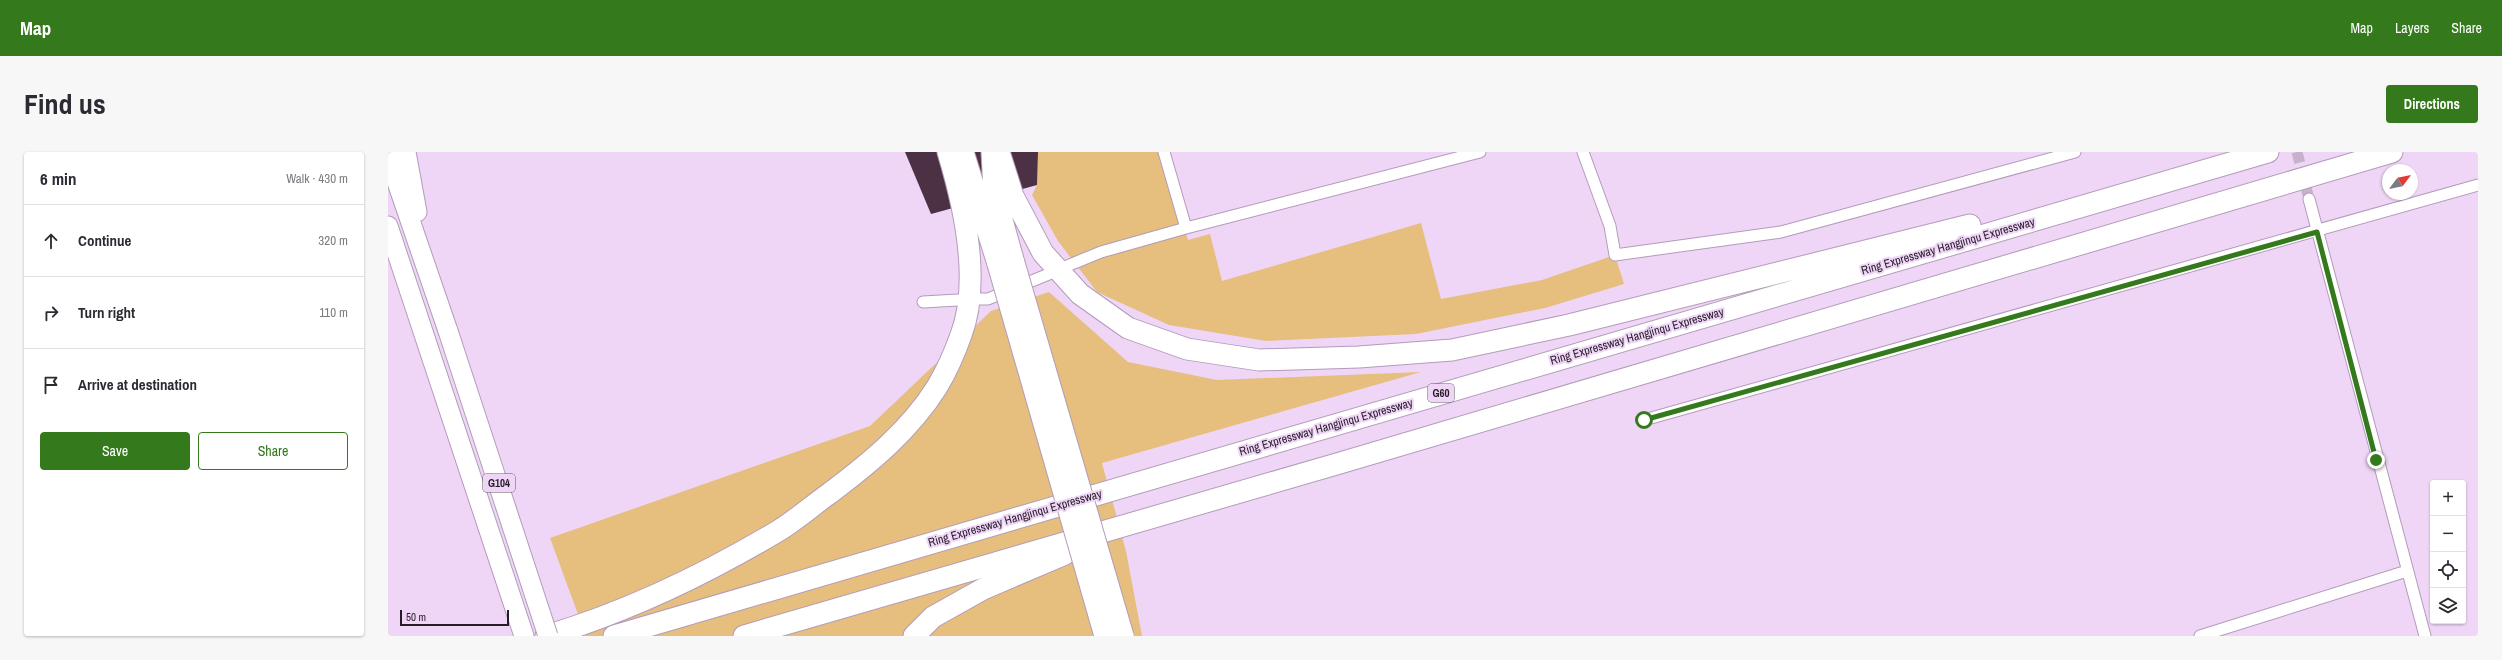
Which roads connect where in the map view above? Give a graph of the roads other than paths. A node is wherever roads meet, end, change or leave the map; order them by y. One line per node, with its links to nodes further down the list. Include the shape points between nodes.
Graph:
1 (406, 152): 22 (highway, G104)
2 (948, 152): 32 (highway, via 966,224 970,288 962,334 937,387 901,433 861,469 779,530 680,584 573,628)
3 (963, 152): 20 (highway)
4 (992, 152): 20 (highway, via 994,191)
5 (998, 152): 13 (highway, via 1013,196 1043,253 1080,294 1128,328 1187,349 1258,360 1359,357 1452,350 1569,325 1837,260 2024,211)
6 (1164, 152): 17 (street)
7 (1480, 152): 17 (street)
8 (1583, 152): 9 (street, via 1610,226 1615,255 1781,232)
9 (2075, 152)
10 (2268, 152): 13 (highway, Ring Expressway Hangjinqu Expressway / G60)
11 (2392, 152): 29 (highway)
12 (388, 156): 22 (highway, G104)
13 (2184, 177): 33 (highway, Ring Expressway Hangjinqu Expressway / G60)
14 (2478, 185): 18 (street)
15 (2309, 199): 18 (street)
16 (388, 226): 24 (highway, G104)
17 (1186, 228): 21 (street, via 1101,252)
18 (2317, 232): 28 (street); 30 (street)
19 (388, 239): 24 (highway, G104)
20 (1006, 263): 36 (highway, bridge); 37 (highway, bridge)
21 (1067, 266)
22 (428, 274): 32 (highway, G104, bridge)
23 (1049, 274): 26 (street, via 988,299)
24 (407, 279): 31 (highway, G104)
25 (958, 300): 27 (street)
26 (978, 300)
27 (923, 302)
28 (1644, 420)
29 (1138, 522): 34 (highway); 35 (highway, via 984,589 933,617)
30 (2407, 572): 38 (street); 39 (street)
31 (524, 636)
32 (547, 636)
33 (614, 636)
34 (744, 636)
35 (914, 636)
36 (1105, 636)
37 (1122, 636)
38 (2200, 636)
39 (2425, 636)

